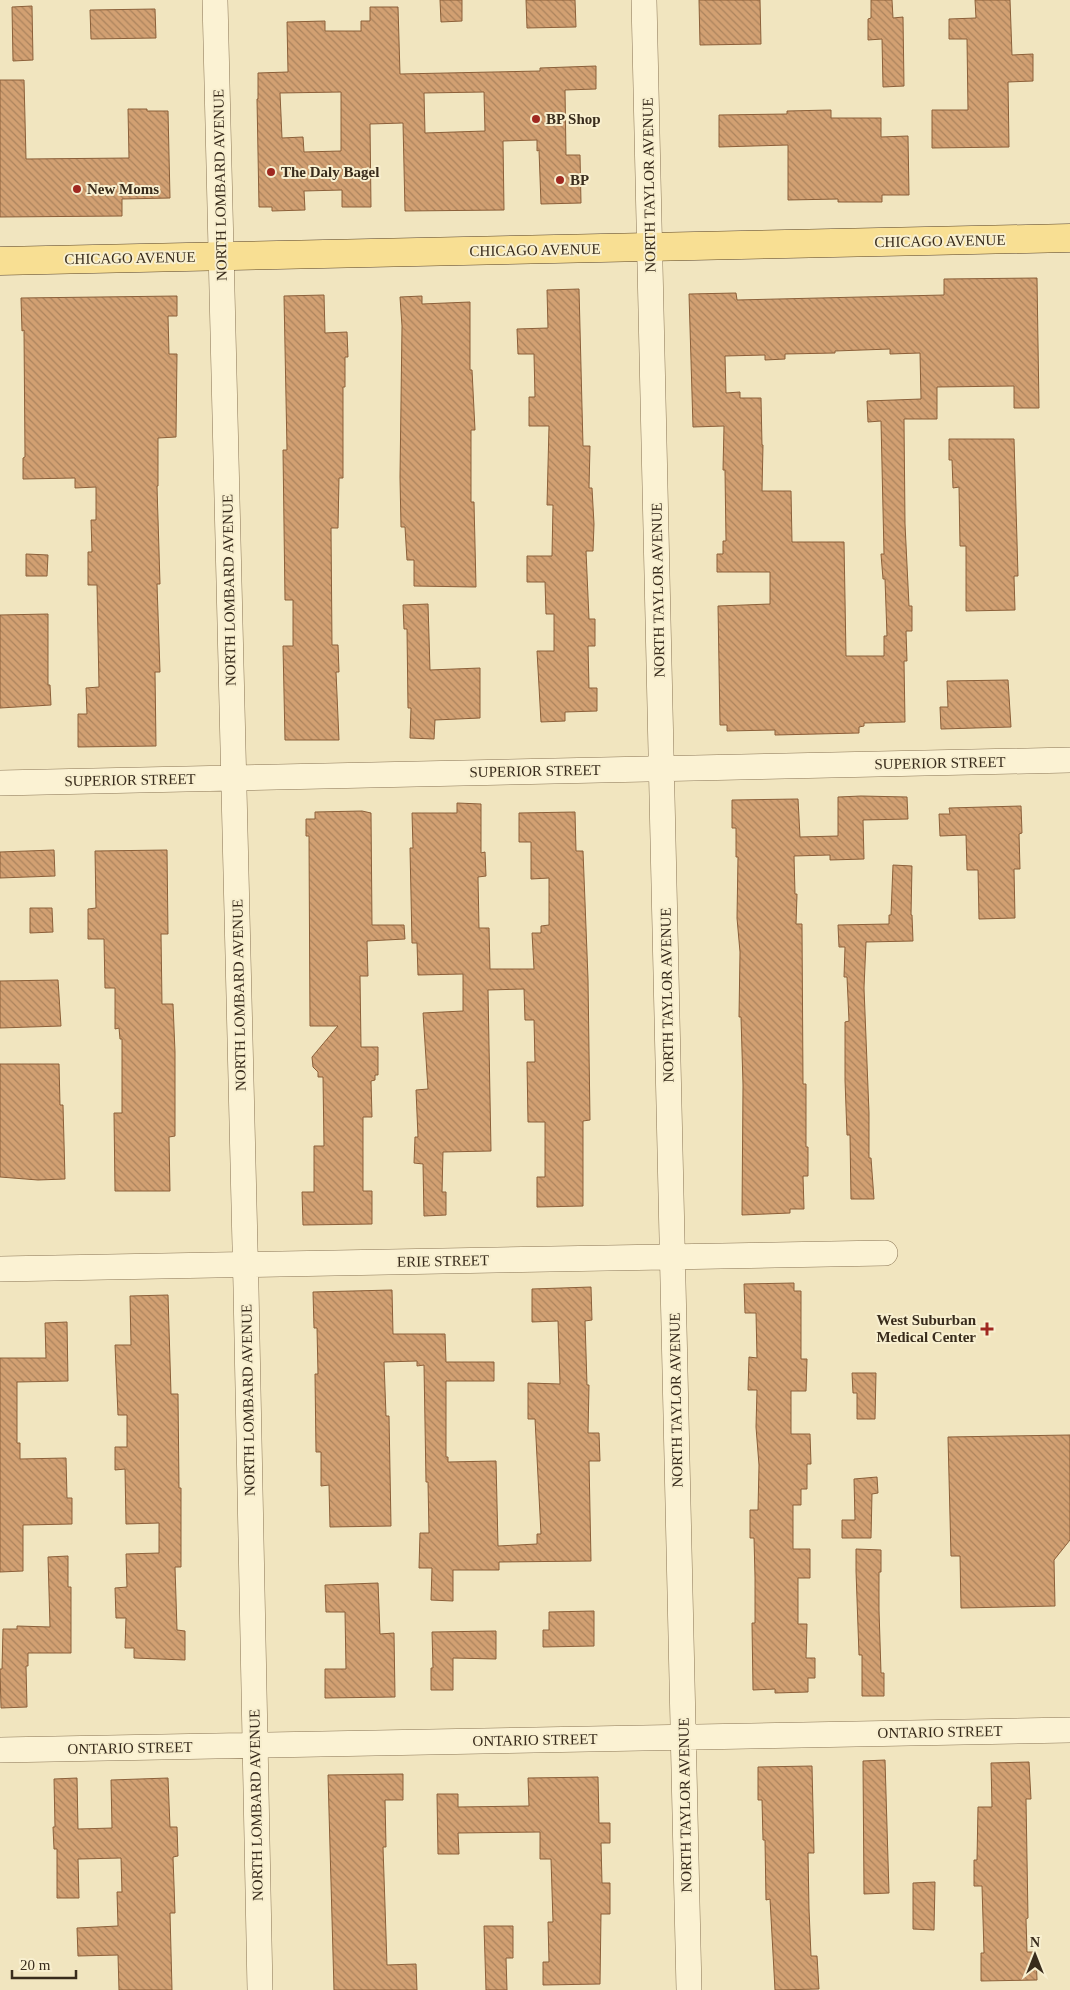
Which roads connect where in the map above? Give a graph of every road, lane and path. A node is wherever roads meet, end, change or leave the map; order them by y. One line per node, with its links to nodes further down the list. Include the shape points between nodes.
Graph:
1 (216, 0): 5 (street, NORTH LOMBARD AVENUE)
2 (644, 0): 4 (street, NORTH TAYLOR AVENUE)
3 (1070, 238): 4 (main road, CHICAGO AVENUE)
4 (650, 247): 5 (main road, CHICAGO AVENUE); 8 (street, NORTH TAYLOR AVENUE)
5 (222, 256): 6 (main road, CHICAGO AVENUE); 9 (street, NORTH LOMBARD AVENUE)
6 (0, 261)
7 (1070, 760): 8 (street, SUPERIOR STREET)
8 (662, 768): 9 (street, SUPERIOR STREET); 12 (street, NORTH TAYLOR AVENUE)
9 (233, 778): 10 (street, SUPERIOR STREET); 13 (street, NORTH LOMBARD AVENUE)
10 (0, 783)
11 (885, 1253): 12 (street, ERIE STREET)
12 (673, 1257): 13 (street, ERIE STREET); 16 (street, NORTH TAYLOR AVENUE)
13 (246, 1265): 14 (street, ERIE STREET); 17 (street, NORTH LOMBARD AVENUE)
14 (0, 1269)
15 (1070, 1730): 16 (street, ONTARIO STREET)
16 (684, 1737): 17 (street, ONTARIO STREET); 20 (street, NORTH TAYLOR AVENUE)
17 (255, 1745): 18 (street, ONTARIO STREET); 19 (street, NORTH LOMBARD AVENUE)
18 (0, 1750)
19 (260, 1990)
20 (689, 1990)

